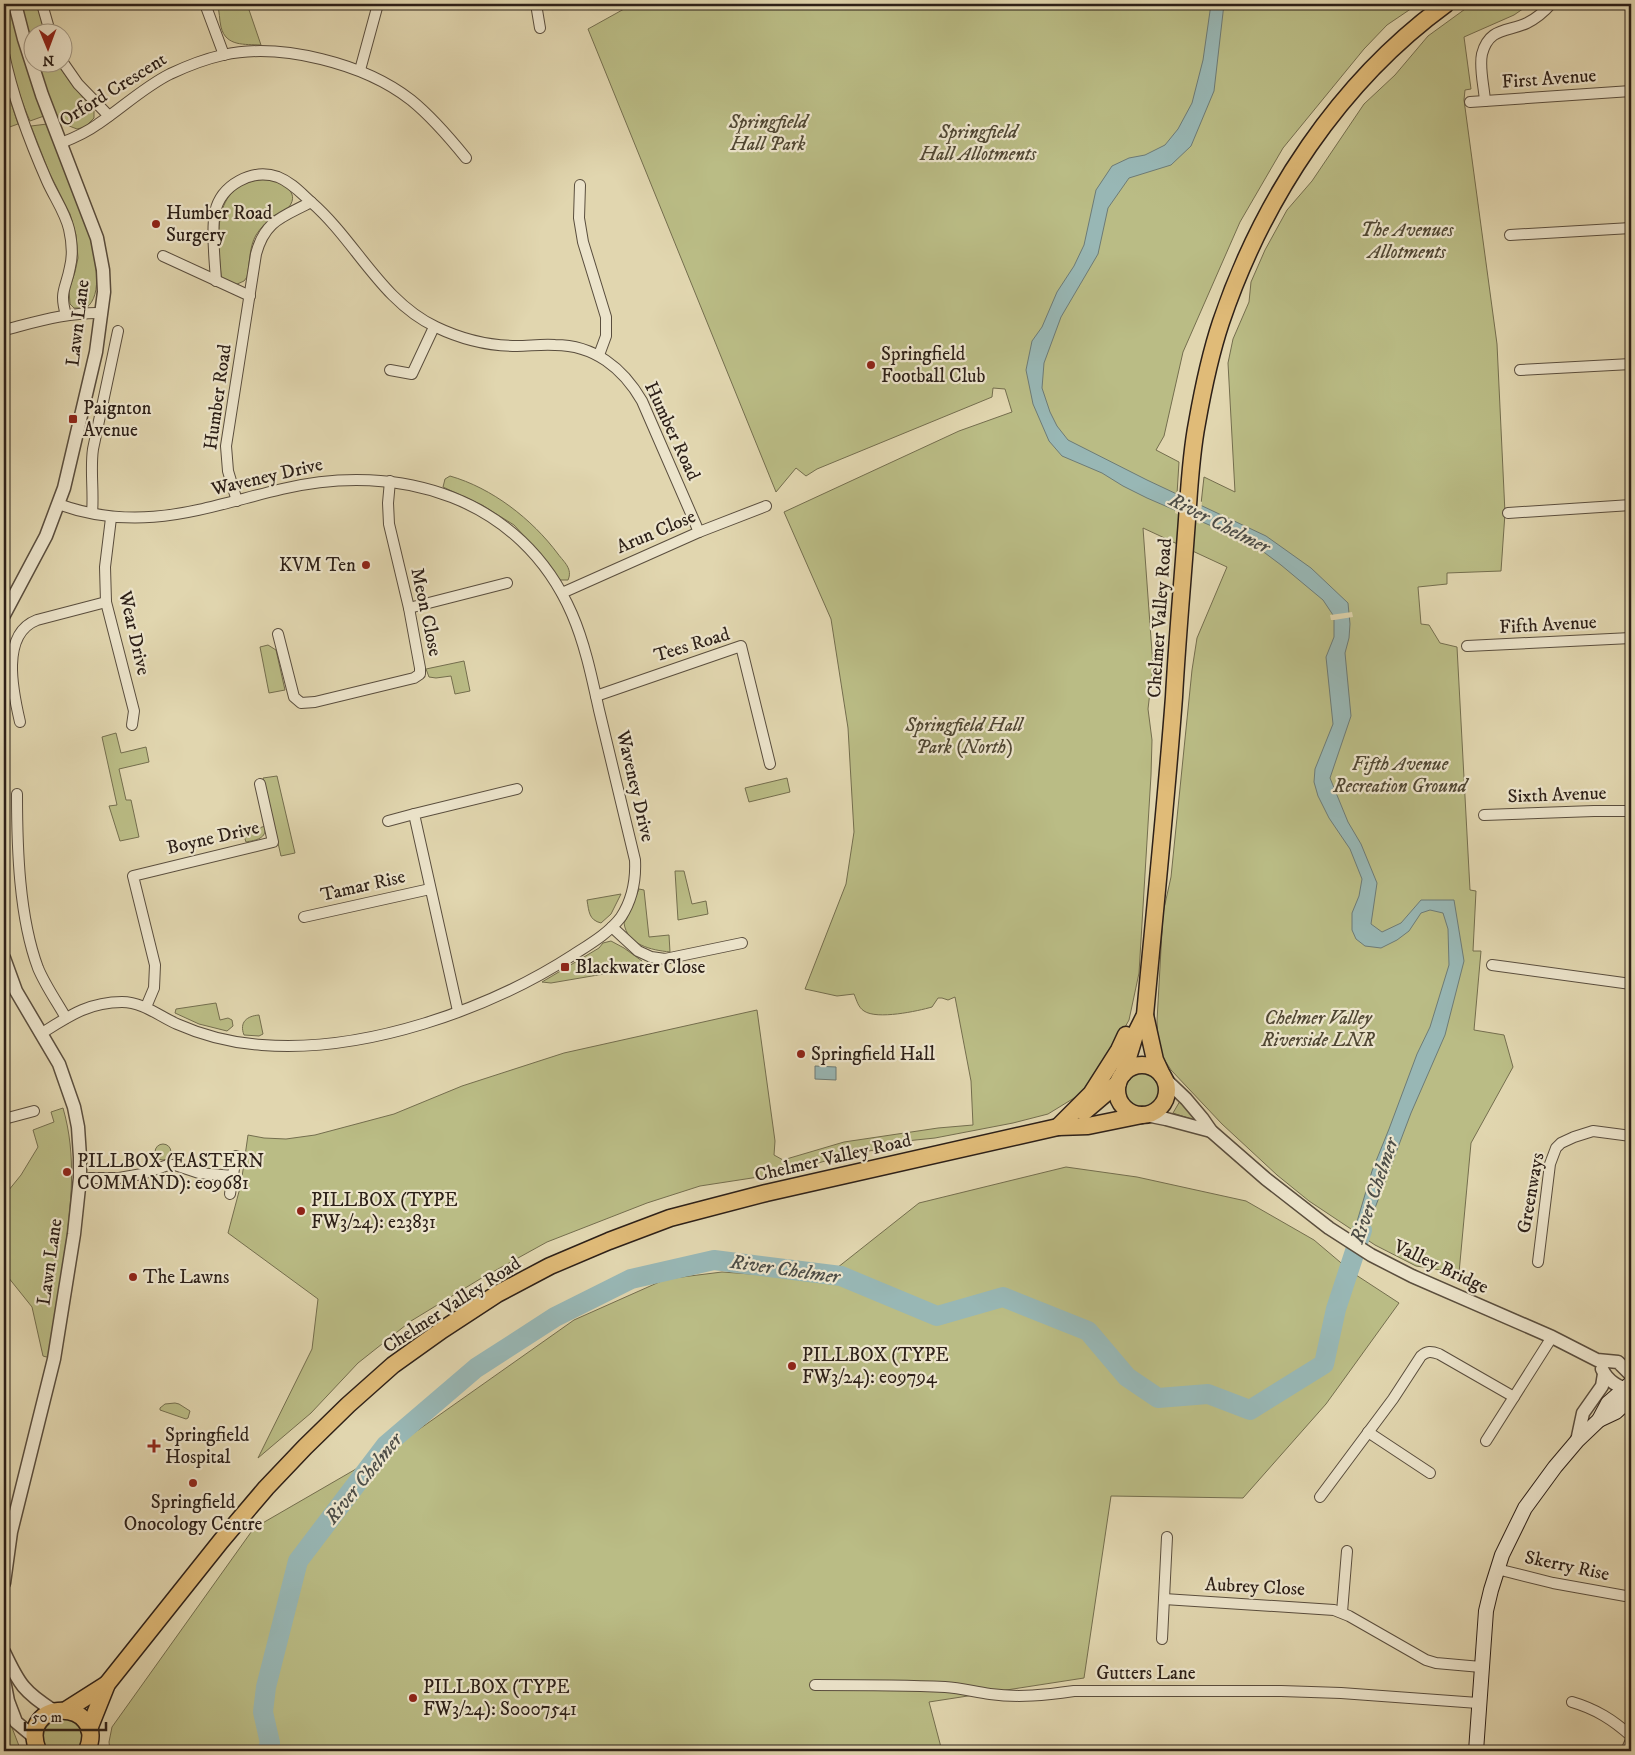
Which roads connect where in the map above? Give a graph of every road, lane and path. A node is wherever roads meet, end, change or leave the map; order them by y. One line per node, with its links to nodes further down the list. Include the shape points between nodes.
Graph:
1 (15, 4): 18 (street, Lawn Lane, via 26,47)
2 (42, 4): 8 (street)
3 (205, 4): 11 (street)
4 (378, 4): 12 (street)
5 (536, 4): 9 (street)
6 (1551, 4): 15 (street, via 1525,24 1493,34 1486,44 1482,56)
7 (1441, 7): 70 (main road, Chelmer Valley Road, via 1389,52 1313,139 1258,230 1220,324 1204,386 1193,451)
8 (47, 22)
9 (540, 28)
10 (4, 54): 28 (street, Lawn Lane, via 24,124 68,223 72,256 62,293)
11 (224, 54): 12 (street, Orford Crescent, via 281,52); 17 (street, Orford Crescent, via 168,75)
12 (360, 70): 19 (street, Orford Crescent, via 410,99 439,125)
13 (70, 72): 17 (street)
14 (1631, 91): 15 (street, First Avenue)
15 (1485, 100): 16 (street, First Avenue)
16 (1470, 102)
17 (109, 116): 18 (street, Orford Crescent)
18 (61, 143): 27 (street, Lawn Lane, via 97,238 103,270)
19 (466, 158)
20 (580, 186): 32 (street, via 583,242 606,317 606,336)
21 (312, 202): 25 (street, Humber Road, via 290,183 269,175 257,175 235,183 222,196 214,214); 26 (street, Humber Road, via 279,219 263,233 256,254); 29 (street, Humber Road, via 384,286)
22 (1631, 228): 23 (street)
23 (1510, 235)
24 (163, 256): 25 (street)
25 (216, 281): 26 (street)
26 (250, 296): 37 (street, Humber Road, via 226,446 228,471)
27 (102, 313): 28 (street); 38 (street, Lawn Lane, via 92,370)
28 (66, 315): 30 (street)
29 (434, 327): 32 (street, Humber Road, via 480,342 570,346); 34 (street, via 412,374)
30 (4, 330)
31 (118, 331): 41 (street, Lawn Lane, via 91,463)
32 (599, 355): 44 (street, Humber Road, via 634,386)
33 (1631, 364): 35 (street)
34 (390, 370)
35 (1520, 370)
36 (390, 481): 37 (street, Waveney Drive, via 343,479 319,482); 46 (street, Waveney Drive, via 436,490 498,521 534,554); 48 (street, Meon Close, via 389,524)
37 (237, 501): 43 (street, Waveney Drive, via 166,517)
38 (58, 504): 41 (street, Waveney Drive); 49 (street, Lawn Lane, via 46,536)
39 (1631, 505): 42 (street)
40 (766, 506): 44 (street, Arun Close)
41 (92, 513): 43 (street, Waveney Drive)
42 (1508, 513)
43 (111, 518): 47 (street, Wear Drive, via 105,567)
44 (699, 532): 46 (street, Arun Close)
45 (507, 583): 48 (street)
46 (562, 593): 53 (street, Waveney Drive, via 580,636)
47 (106, 602): 54 (street, via 37,620 23,628 15,649 12,673); 55 (street, Wear Drive, via 134,711)
48 (409, 608): 50 (street, Meon Close, via 420,674 315,702 301,703 294,697)
49 (4, 615)
50 (278, 634)
51 (1631, 638): 52 (street, Fifth Avenue)
52 (1467, 646)
53 (596, 696): 56 (street, Tees Road, via 741,646); 66 (street, Waveney Drive, via 635,860 636,875 627,906)
54 (20, 722)
55 (132, 725)
56 (770, 764)
57 (260, 784): 72 (street, Boyne Drive, via 273,842 134,876 155,965 154,988)
58 (517, 789): 61 (street)
59 (17, 794): 75 (street, via 20,866 28,932 39,970)
60 (1631, 811): 62 (street, Sixth Avenue)
61 (414, 814): 63 (street); 64 (street, Tamar Rise)
62 (1484, 815)
63 (388, 820)
64 (430, 889): 65 (street, Tamar Rise); 73 (street, Tamar Rise)
65 (304, 917)
66 (612, 927): 67 (street, via 638,951 665,959); 73 (street, Waveney Drive, via 538,976)
67 (742, 943)
68 (4, 958): 76 (street, Lawn Lane, via 16,991)
69 (1492, 965): 71 (street)
70 (1149, 972): 74 (main road, Chelmer Valley Road); 82 (main road, via 1119,1050 1091,1094)
71 (1631, 984)
72 (146, 1007): 73 (street, Waveney Drive, via 178,1024 224,1040 275,1046 365,1037); 75 (street, Waveney Drive, via 124,1002 102,1004)
73 (458, 1011)
74 (1145, 1014): 77 (main road, Chelmer Valley Road, via 1155,1060); 78 (main road, Chelmer Valley Road)
75 (66, 1018): 76 (street, Waveney Drive)
76 (42, 1033): 87 (street, Lawn Lane, via 59,1064 74,1107 80,1142)
77 (1163, 1077): 78 (main road, via 1153,1068 1142,1066 1132,1068); 80 (main road, via 1167,1089 1164,1103 1156,1111); 83 (street, Valley Bridge, via 1186,1099)
78 (1120, 1079): 80 (main road, via 1117,1095 1122,1105 1131,1113); 82 (main road, Chelmer Valley Road, via 1093,1106)
79 (34, 1111): 81 (street)
80 (1144, 1115): 82 (main road, Chelmer Valley Road, via 1088,1126); 83 (street, Valley Bridge)
81 (4, 1119)
82 (1058, 1127): 112 (main road, Chelmer Valley Road, via 670,1218 600,1244 497,1294 393,1365 305,1447 234,1526)
83 (1211, 1132): 90 (street, Valley Bridge, via 1302,1209 1371,1254 1412,1276)
84 (1631, 1136): 89 (street, Greenways, via 1593,1132 1574,1137 1556,1148 1550,1164)
85 (236, 1156): 86 (street)
86 (233, 1176): 87 (street, via 168,1165 126,1177); 88 (street)
87 (80, 1178): 104 (street, Lawn Lane, via 54,1359 11,1532)
88 (230, 1194)
89 (1538, 1262)
90 (1552, 1337): 91 (street, Valley Bridge); 95 (street)
91 (1597, 1360): 92 (street); 93 (street, Valley Bridge, via 1618,1362)
92 (1604, 1374): 94 (street, via 1620,1387); 98 (street, via 1602,1386 1583,1413)
93 (1631, 1375)
94 (1630, 1389): 98 (main road, via 1608,1403 1599,1420)
95 (1514, 1397): 96 (street, via 1429,1351 1421,1356); 97 (street)
96 (1368, 1432): 99 (street); 100 (street)
97 (1486, 1441)
98 (1577, 1441): 103 (main road, via 1526,1508)
99 (1430, 1472)
100 (1320, 1497)
101 (1167, 1537): 106 (street)
102 (1347, 1551): 107 (street)
103 (1497, 1569): 105 (street, Skerry Rise); 110 (main road, via 1486,1611)
104 (4, 1583)
105 (1631, 1597)
106 (1164, 1599): 107 (street, Aubrey Close, via 1326,1608); 108 (street)
107 (1342, 1612): 110 (street, Aubrey Close, via 1436,1664)
108 (1162, 1638)
109 (4, 1652): 116 (street, via 19,1683 32,1698)
110 (1481, 1667): 115 (main road)
111 (4, 1680): 119 (street, via 16,1722)
112 (107, 1684): 116 (main road, Chelmer Valley Road); 117 (main road, Chelmer Valley Road)
113 (815, 1685): 115 (street, Gutters Lane, via 946,1687 1010,1696 1044,1696 1074,1691 1281,1691)
114 (1572, 1702): 118 (street, via 1607,1716)
115 (1478, 1703): 121 (main road)
116 (60, 1711): 117 (main road, via 79,1715); 119 (main road, Chelmer Valley Road, via 40,1721)
117 (89, 1728): 120 (main road, Chelmer Valley Road)
118 (1631, 1738): 122 (street)
119 (35, 1746)
120 (87, 1751)
121 (1476, 1751)
122 (1626, 1751)

